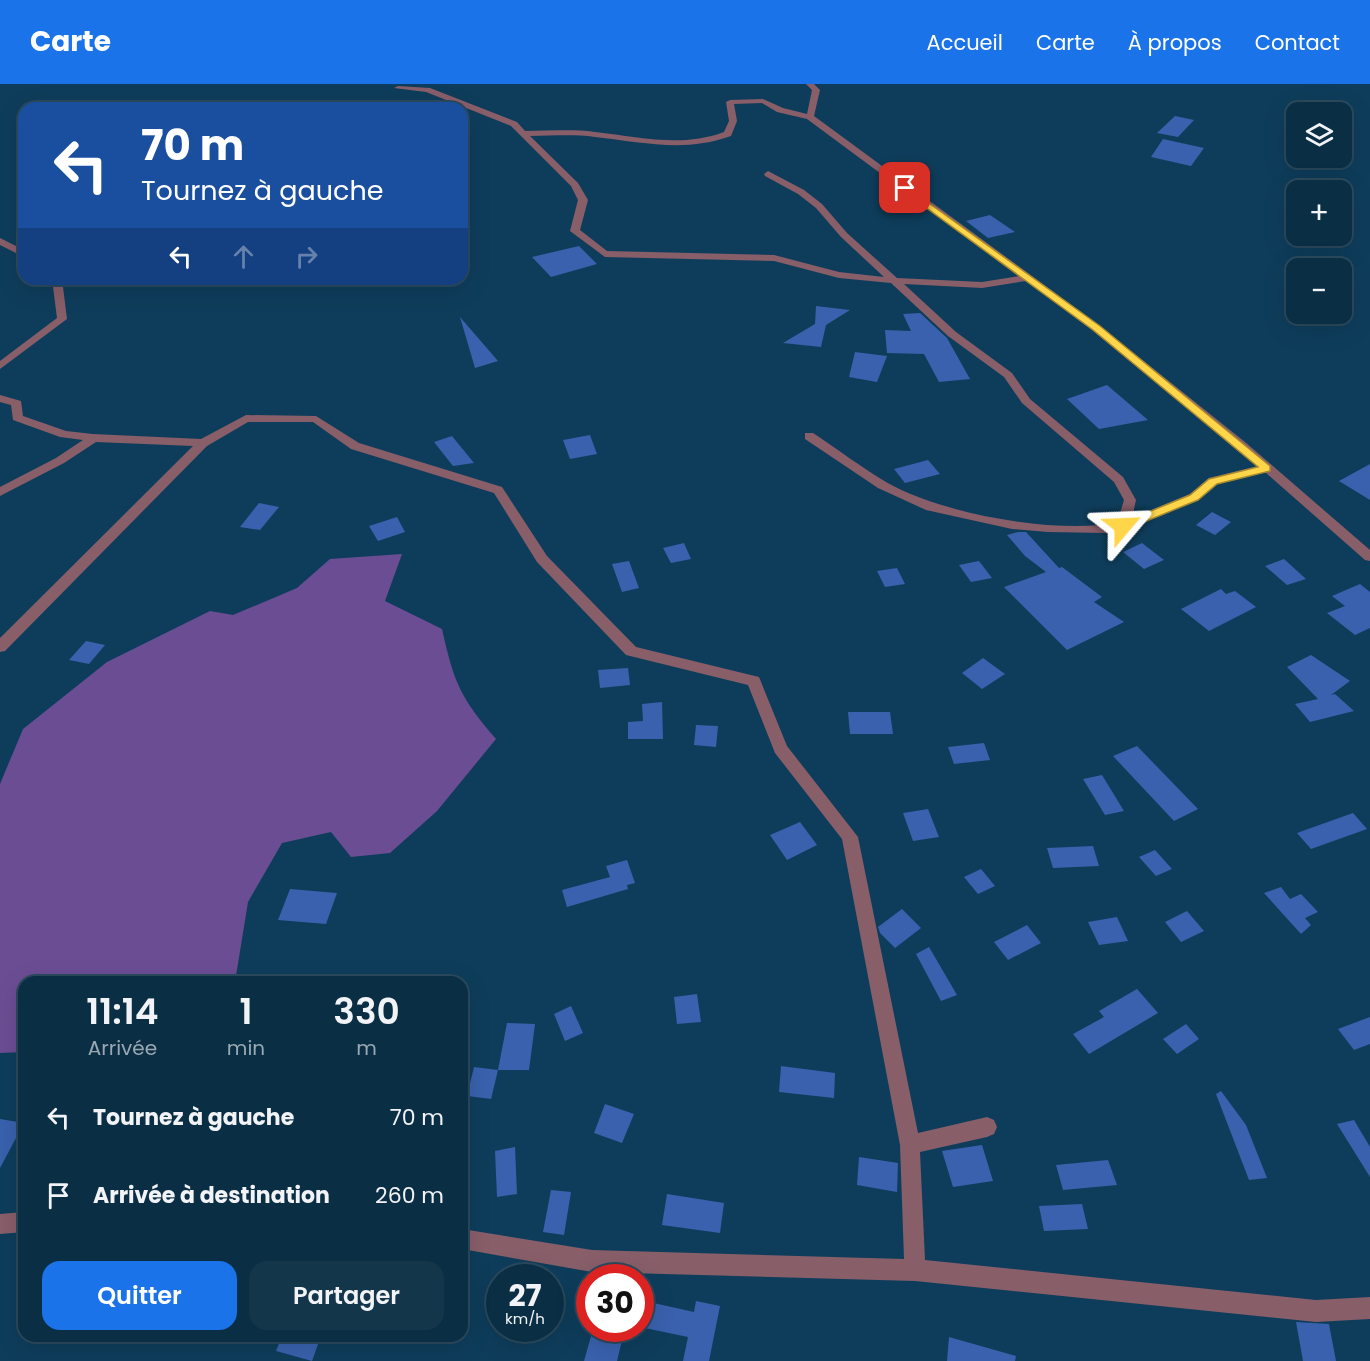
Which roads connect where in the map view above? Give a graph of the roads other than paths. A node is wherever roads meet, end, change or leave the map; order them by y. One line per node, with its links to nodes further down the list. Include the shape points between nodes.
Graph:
1 (810, 84): 5 (street, via 816,90)
2 (398, 88): 3 (street, via 427,90)
3 (461, 102)
4 (468, 105): 6 (street, via 514,124)
5 (810, 117): 6 (street, via 780,110 763,101 730,102 733,121 728,134 711,142 656,144 592,134); 10 (street)
6 (523, 134): 11 (street, via 575,185 584,201 575,231 605,254 774,258 839,275)
7 (768, 174): 11 (street, via 819,206)
8 (0, 241): 9 (street)
9 (18, 251)
10 (1026, 278): 11 (street, via 982,285); 18 (street, via 1140,363)
11 (896, 281): 20 (street, via 952,334 1008,375 1026,401 1119,480 1130,500)
12 (58, 285): 13 (street, via 62,319)
13 (0, 366)
14 (0, 398): 16 (street, via 17,403 18,418 64,434)
15 (809, 436): 20 (street, via 882,485 930,507 1012,525 1081,530)
16 (93, 438): 17 (street); 19 (street, via 75,453)
17 (203, 443): 22 (street); 24 (street, via 246,418 316,419 355,446 498,490 542,559 631,651 754,681 780,749 850,837)
18 (1266, 468): 20 (street, via 1213,481 1194,497); 21 (street)
19 (0, 492)
20 (1123, 526)
21 (1370, 557)
22 (0, 647)
23 (987, 1127): 24 (street)
24 (910, 1145): 28 (street)
25 (18, 1222): 26 (street)
26 (0, 1224)
27 (468, 1240): 28 (street, via 592,1261)
28 (915, 1270): 29 (street, via 1316,1311)
29 (1370, 1308)

